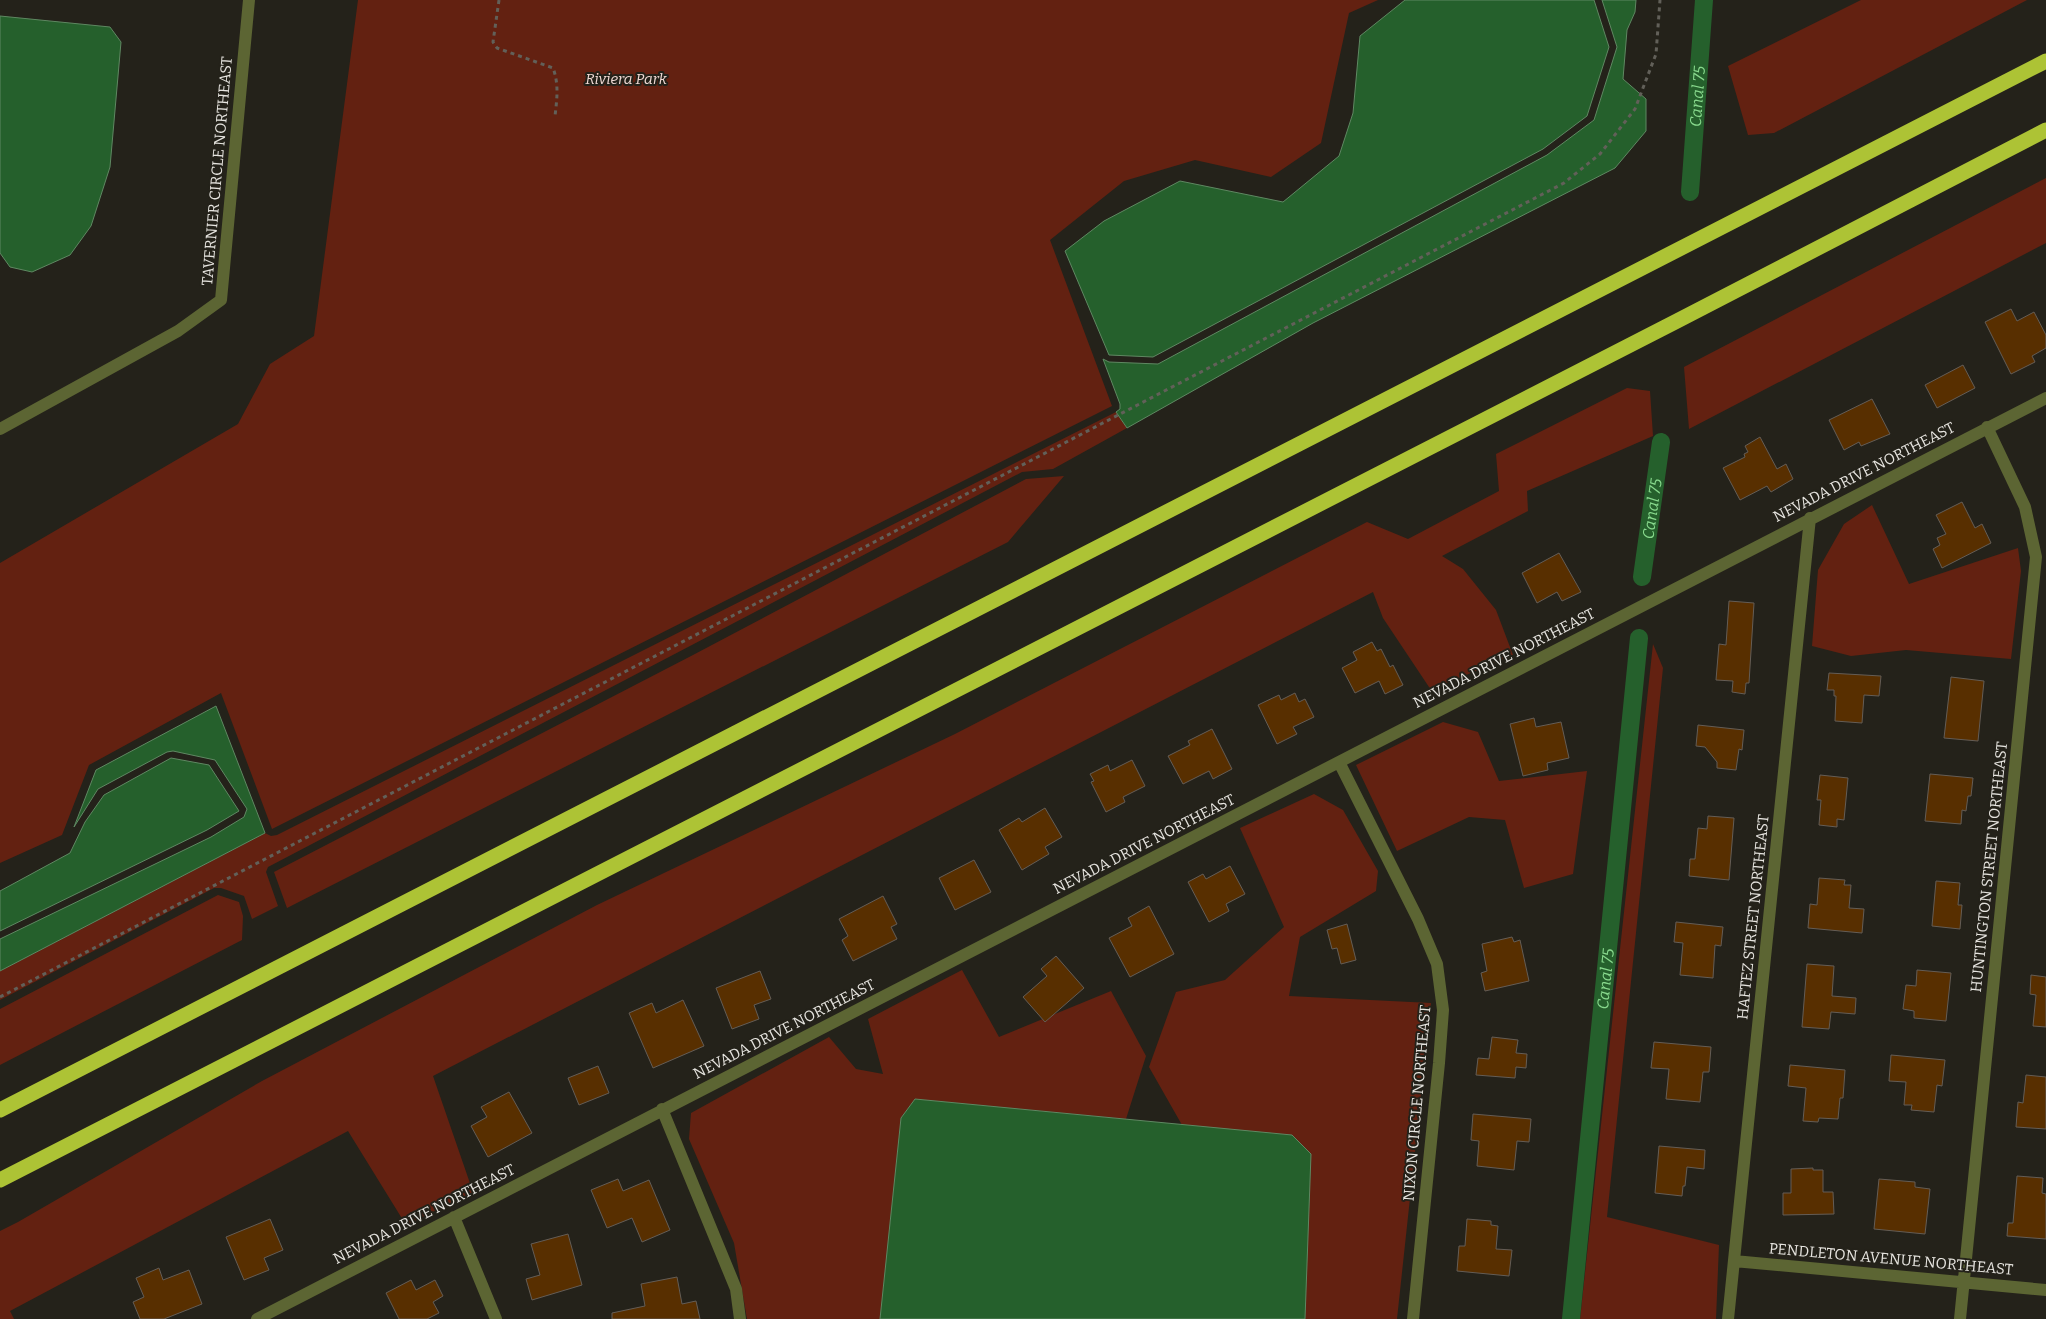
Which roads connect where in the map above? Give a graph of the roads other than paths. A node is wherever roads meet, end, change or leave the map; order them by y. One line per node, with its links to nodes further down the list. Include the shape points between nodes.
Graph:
1 (249, 0): 6 (street, TAVERNIER CIRCLE NORTHEAST, via 221,300 178,330)
2 (2046, 61): 10 (highway)
3 (2046, 130): 11 (highway)
4 (2046, 398): 5 (street, NEVADA DRIVE NORTHEAST)
5 (1987, 427): 7 (street, NEVADA DRIVE NORTHEAST); 14 (street, HUNTINGTON STREET NORTHEAST, via 2025,507 2036,557)
6 (0, 430)
7 (1810, 518): 8 (street, NEVADA DRIVE NORTHEAST); 13 (street, HAFTEZ STREET NORTHEAST)
8 (1339, 762): 9 (street, NEVADA DRIVE NORTHEAST); 19 (street, NIXON CIRCLE NORTHEAST, via 1418,919 1437,964 1442,1001 1439,1063)
9 (662, 1109): 12 (street, NEVADA DRIVE NORTHEAST); 18 (street, via 736,1289)
10 (0, 1110)
11 (0, 1180)
12 (454, 1217): 16 (street, NEVADA DRIVE NORTHEAST); 17 (street)
13 (1734, 1261): 14 (street, PENDLETON AVENUE NORTHEAST); 20 (street, HAFTEZ STREET NORTHEAST)
14 (1963, 1281): 15 (street, PENDLETON AVENUE NORTHEAST); 21 (street, HUNTINGTON STREET NORTHEAST)
15 (2046, 1290)
16 (257, 1319)
17 (496, 1319)
18 (740, 1319)
19 (1413, 1319)
20 (1728, 1319)
21 (1960, 1319)

